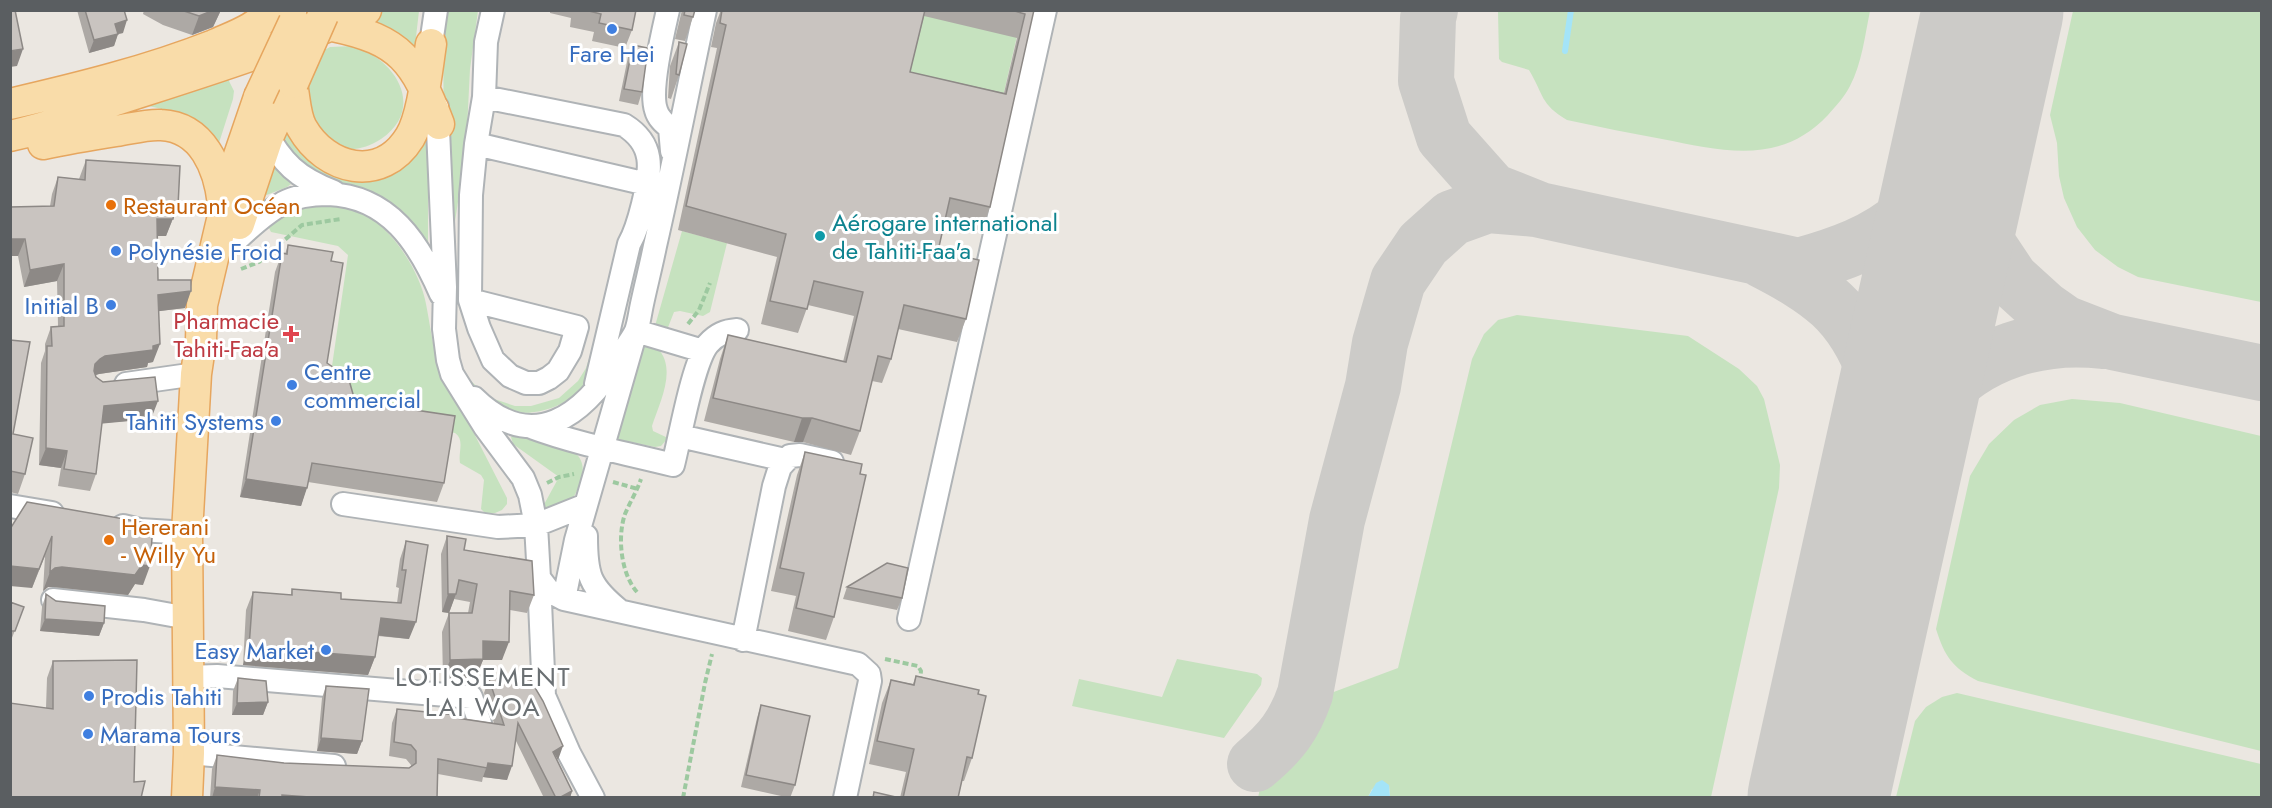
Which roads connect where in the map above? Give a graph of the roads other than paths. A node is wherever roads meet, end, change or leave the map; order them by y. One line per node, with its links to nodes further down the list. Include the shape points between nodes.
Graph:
1 (366, 10): 9 (main road)
2 (436, 10): 10 (street)
3 (493, 10): 13 (street, via 486,42)
4 (668, 10): 19 (street, via 654,93 659,117)
5 (697, 10): 19 (street)
6 (705, 10): 24 (street)
7 (717, 10): 32 (street, via 660,285)
8 (1045, 10): 58 (street)
9 (308, 16): 11 (main road, bridge); 12 (main road, via 358,31 390,46 408,61); 14 (main road, via 248,57); 15 (main road, via 262,22 189,55); 16 (main road, bridge)
10 (431, 44): 12 (main road); 18 (street)
11 (293, 84): 12 (main road, via 296,114 314,146 336,162 360,167 385,159 404,145 415,124); 21 (main road)
12 (424, 86): 18 (main road)
13 (484, 97): 22 (street); 25 (street, via 624,125 645,146)
14 (110, 102): 17 (main road); 20 (main road, via 48,127)
15 (10, 104)
16 (256, 104): 21 (street); 27 (main road, via 233,172)
17 (10, 121)
18 (439, 124): 31 (street)
19 (670, 128): 24 (street)
20 (10, 136)
21 (268, 138): 26 (street, via 302,177); 29 (main road)
22 (476, 144): 25 (street); 30 (street, via 471,195)
23 (10, 151): 27 (main road, via 160,124 180,128 211,157 219,176)
24 (672, 162): 32 (street)
25 (648, 184): 28 (street)
26 (341, 195): 29 (street, via 320,194 285,202 257,220); 31 (street, via 376,207 409,235)
27 (224, 214): 34 (main road, via 202,305)
28 (636, 232): 38 (street, via 638,248); 40 (street, via 629,244)
29 (237, 256): 34 (main road, via 219,308)
30 (470, 300): 30 (street, via 577,327 564,363 539,383 526,383 510,376 493,360)
31 (444, 303): 37 (street, via 446,350)
32 (637, 323): 35 (street); 38 (street); 43 (street)
33 (737, 330): 35 (street, via 717,335)
34 (201, 340): 36 (main road)
35 (703, 351): 42 (street)
36 (196, 374): 39 (street); 52 (main road)
37 (452, 374): 41 (street, via 489,411); 51 (street, via 523,478)
38 (608, 376): 40 (street)
39 (101, 387)
40 (594, 394): 41 (street, via 564,419)
41 (524, 425): 43 (street)
42 (680, 436): 43 (street, via 672,465); 44 (street)
43 (603, 449): 47 (street)
44 (785, 460): 45 (street, via 800,455); 59 (street, via 774,486)
45 (843, 465)
46 (343, 504): 51 (street, via 498,527)
47 (586, 505): 51 (street); 54 (street); 56 (street, via 585,560 589,575 606,600)
48 (10, 506): 49 (street)
49 (75, 517)
50 (106, 523): 52 (street)
51 (536, 525): 53 (street)
52 (187, 533): 57 (main road)
53 (538, 578): 54 (street, via 549,591); 65 (street, via 544,696)
54 (564, 599): 56 (street)
55 (52, 600): 57 (street)
56 (622, 613): 59 (street)
57 (188, 618): 60 (main road)
58 (909, 619)
59 (743, 640): 66 (street, via 858,664 869,674)
60 (188, 677): 61 (street, via 217,676 471,697); 62 (main road)
61 (480, 723)
62 (189, 753): 63 (street); 64 (main road)
63 (351, 767)
64 (187, 798)
65 (593, 798)
66 (845, 798)

